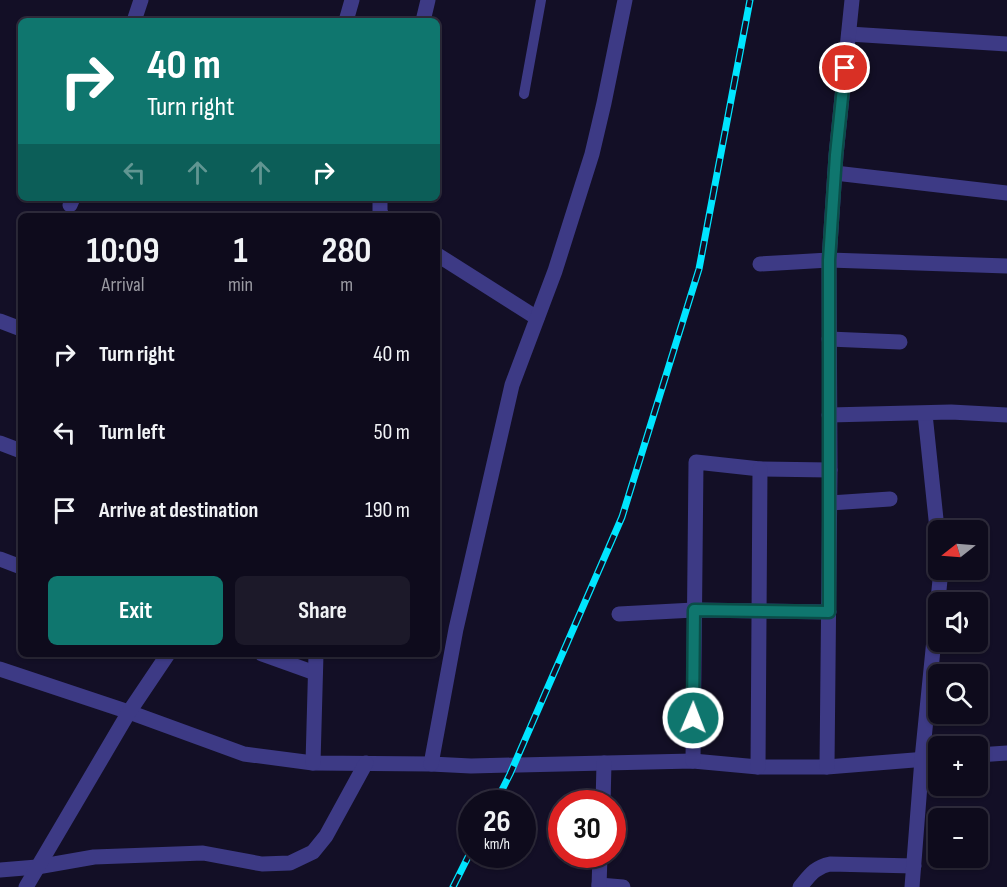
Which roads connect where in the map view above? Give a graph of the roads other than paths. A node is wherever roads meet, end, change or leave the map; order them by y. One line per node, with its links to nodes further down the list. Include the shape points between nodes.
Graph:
1 (141, 0): 7 (street)
2 (352, 0): 8 (street)
3 (428, 0): 9 (street)
4 (542, 0): 12 (lane)
5 (625, 0): 19 (street, via 592,154)
6 (852, 0): 10 (street)
7 (135, 18)
8 (347, 18)
9 (424, 18)
10 (849, 34): 11 (street); 13 (street)
11 (1007, 45)
12 (524, 94)
13 (835, 173): 14 (street); 16 (street)
14 (1007, 193)
15 (440, 257): 19 (street)
16 (829, 260): 17 (street); 18 (street); 22 (street)
17 (760, 264)
18 (1007, 266)
19 (537, 318): 54 (street, via 512,385 499,437)
20 (0, 321): 21 (street)
21 (18, 328)
22 (829, 339): 23 (street); 25 (street)
23 (900, 342)
24 (925, 414): 25 (street); 26 (street); 33 (street)
25 (829, 415): 30 (street)
26 (1007, 415)
27 (0, 443): 28 (street)
28 (18, 450)
29 (760, 469): 30 (street); 37 (street, via 696,462); 38 (street)
30 (830, 470): 32 (street)
31 (890, 499): 32 (street)
32 (830, 503): 39 (street)
33 (936, 520)
34 (0, 559): 35 (street)
35 (18, 566)
36 (940, 580): 49 (street)
37 (694, 610): 38 (street); 40 (street); 51 (street)
38 (759, 611): 39 (street); 56 (street)
39 (829, 612): 57 (street)
40 (619, 614)
41 (166, 657): 46 (street)
42 (270, 657): 45 (street)
43 (316, 657): 45 (street)
44 (0, 669): 46 (street)
45 (315, 673): 52 (street)
46 (129, 712): 52 (street, via 244,754); 60 (street)
47 (1007, 753): 48 (street)
48 (988, 754)
49 (922, 759): 50 (street); 57 (street); 59 (street)
50 (928, 759)
51 (693, 761): 55 (street); 56 (street)
52 (313, 763): 53 (street)
53 (366, 764): 54 (street); 60 (street, via 326,836 313,852 290,862 262,864 203,853 94,857)
54 (430, 764): 55 (street)
55 (604, 764): 58 (street)
56 (758, 766): 57 (street)
57 (827, 767)
58 (603, 790)
59 (914, 866): 66 (street, via 819,866); 67 (street)
60 (38, 867): 62 (street); 64 (street)
61 (600, 868): 63 (street)
62 (0, 870)
63 (599, 886): 65 (street)
64 (26, 887)
65 (623, 887)
66 (800, 887)
67 (912, 887)

